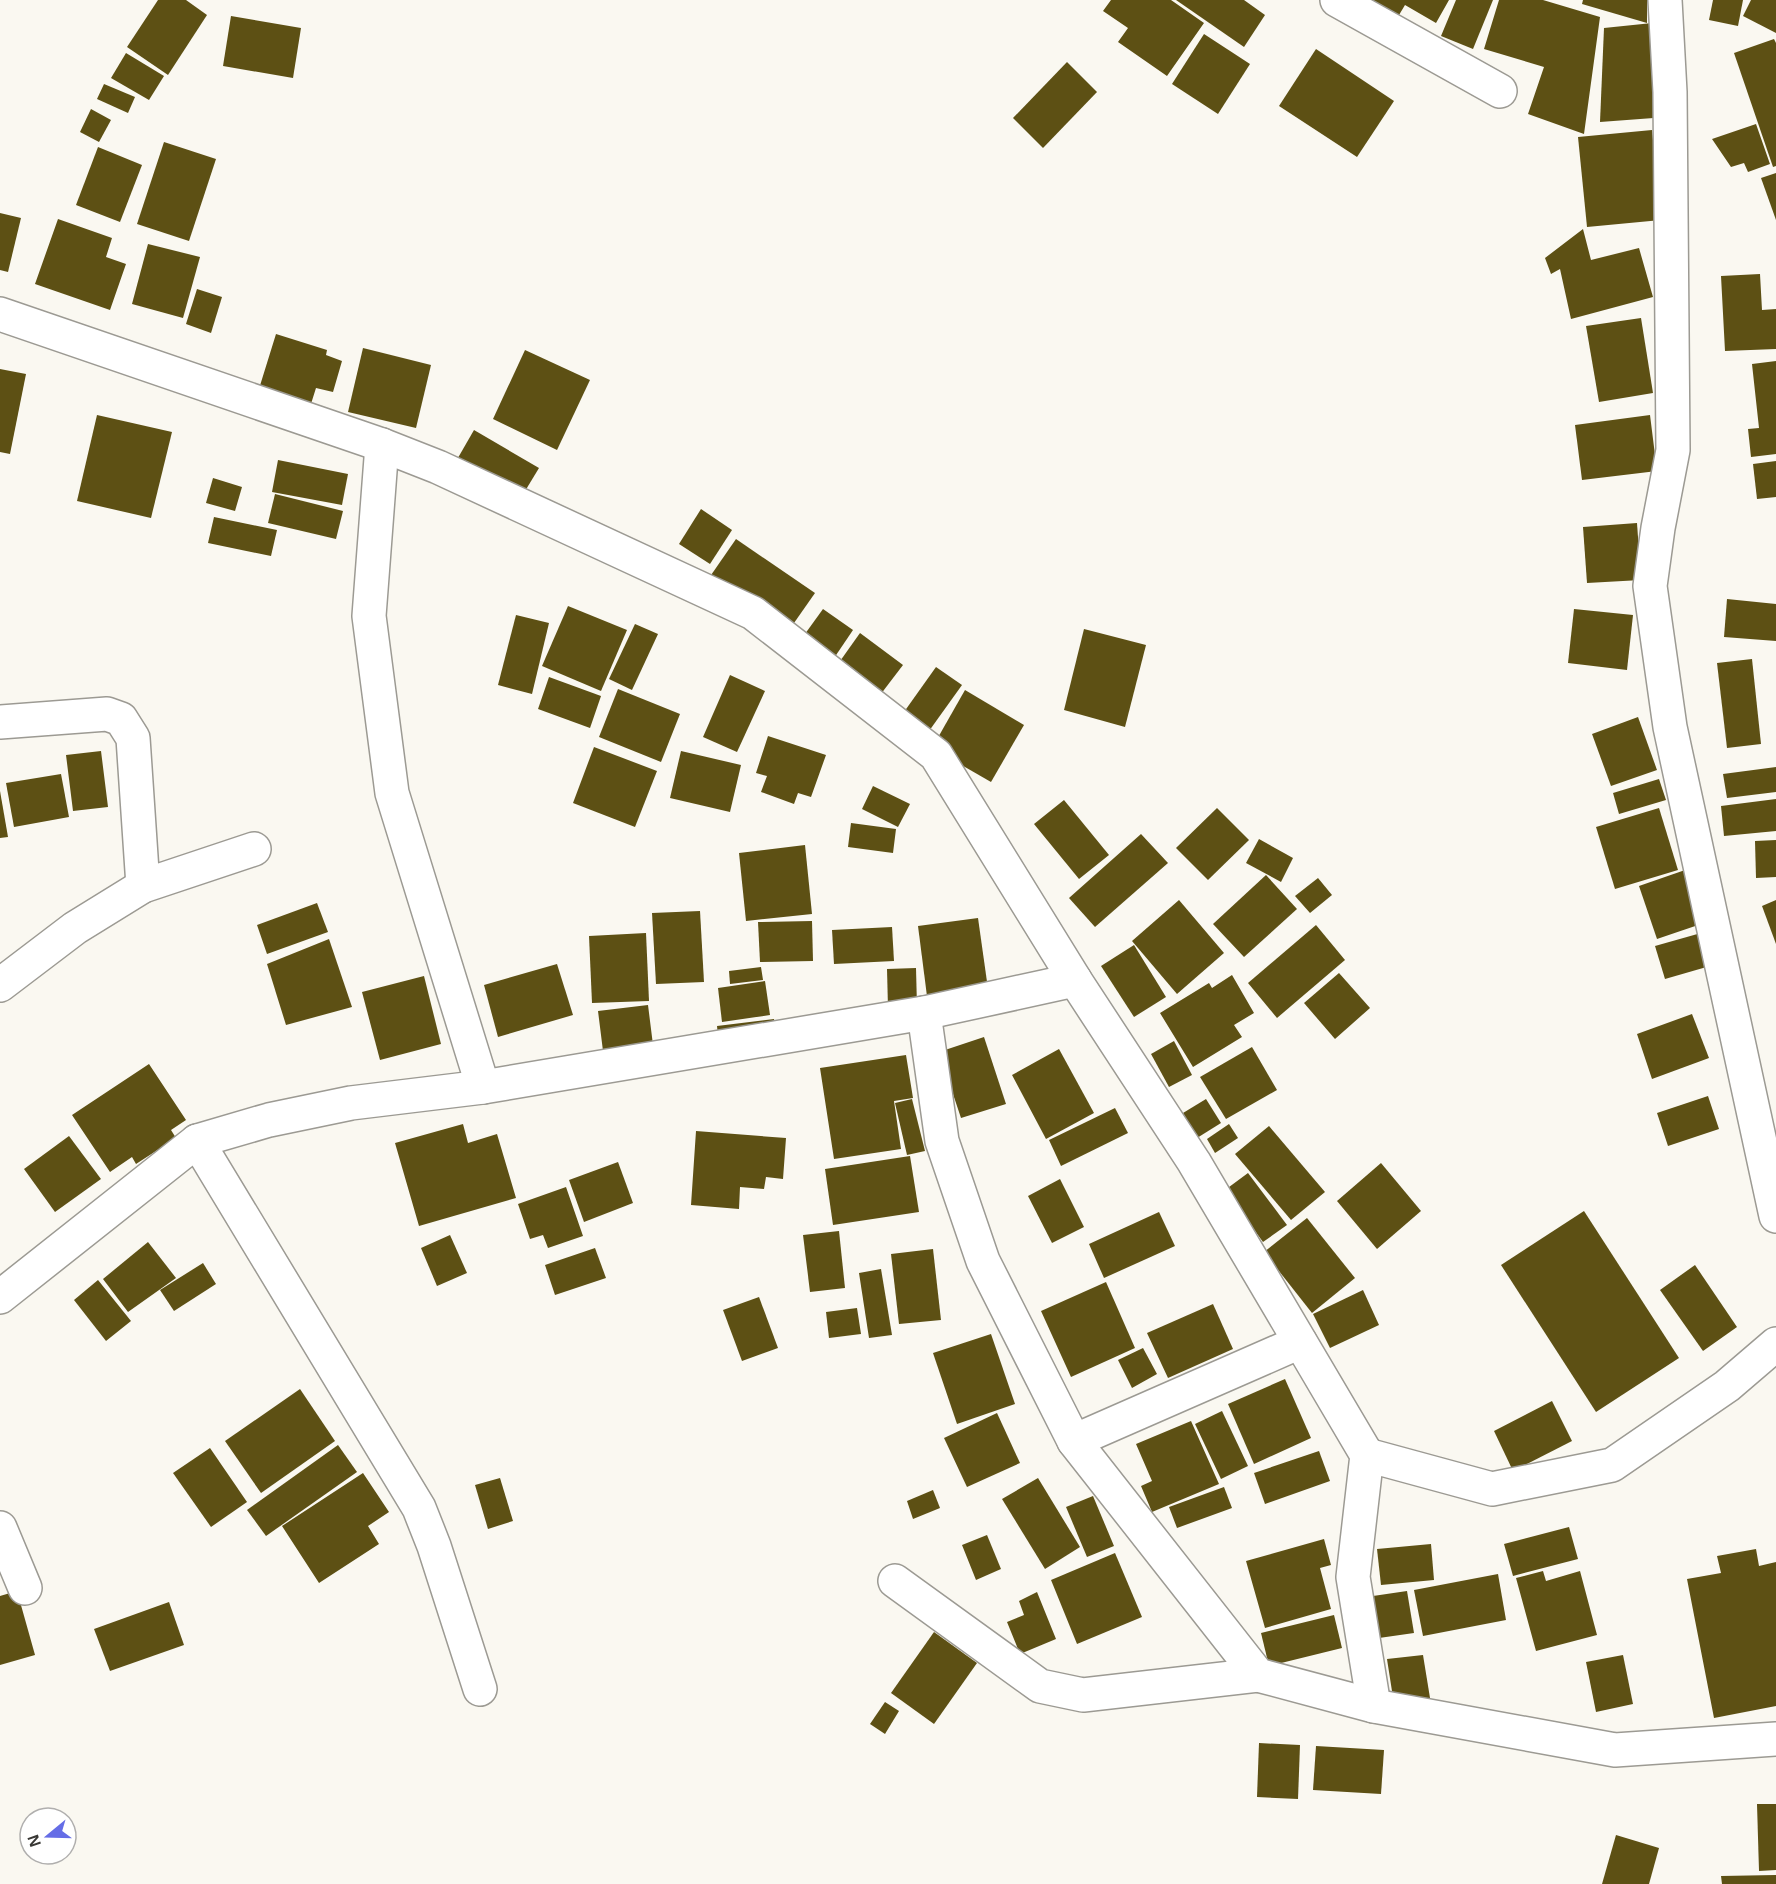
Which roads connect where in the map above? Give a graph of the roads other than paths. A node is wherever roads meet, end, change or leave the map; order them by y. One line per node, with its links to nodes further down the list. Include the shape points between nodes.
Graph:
1 (1337, 0): 3 (street)
2 (1665, 0): 13 (street, via 1670,92 1673,450 1650,586 1670,727)
3 (1500, 91)
4 (0, 314): 5 (street)
5 (382, 445): 9 (street, via 438,466 753,613 936,755); 12 (street, via 369,616 392,793)
6 (0, 722): 8 (street, via 107,714 121,719 133,738)
7 (254, 849): 8 (street)
8 (143, 886): 10 (street, via 75,928)
9 (1075, 980): 11 (street); 17 (street, via 1194,1162)
10 (0, 985)
11 (924, 1013): 12 (street); 19 (street, via 942,1141 983,1261)
12 (483, 1087): 14 (street, via 351,1103 269,1120)
13 (1766, 1126): 15 (street)
14 (197, 1141): 16 (street); 25 (street, via 419,1508)
15 (1776, 1216)
16 (0, 1296)
17 (1300, 1342): 19 (street); 20 (street)
18 (1776, 1344): 20 (street, via 1727,1386 1612,1465 1492,1489)
19 (1074, 1441): 24 (street)
20 (1367, 1455): 26 (street, via 1353,1577)
21 (0, 1528): 23 (street)
22 (895, 1581): 24 (street, via 1040,1686 1083,1695)
23 (25, 1588)
24 (1258, 1675): 26 (street)
25 (480, 1689)
26 (1374, 1706): 27 (street, via 1616,1750)
27 (1776, 1739)

